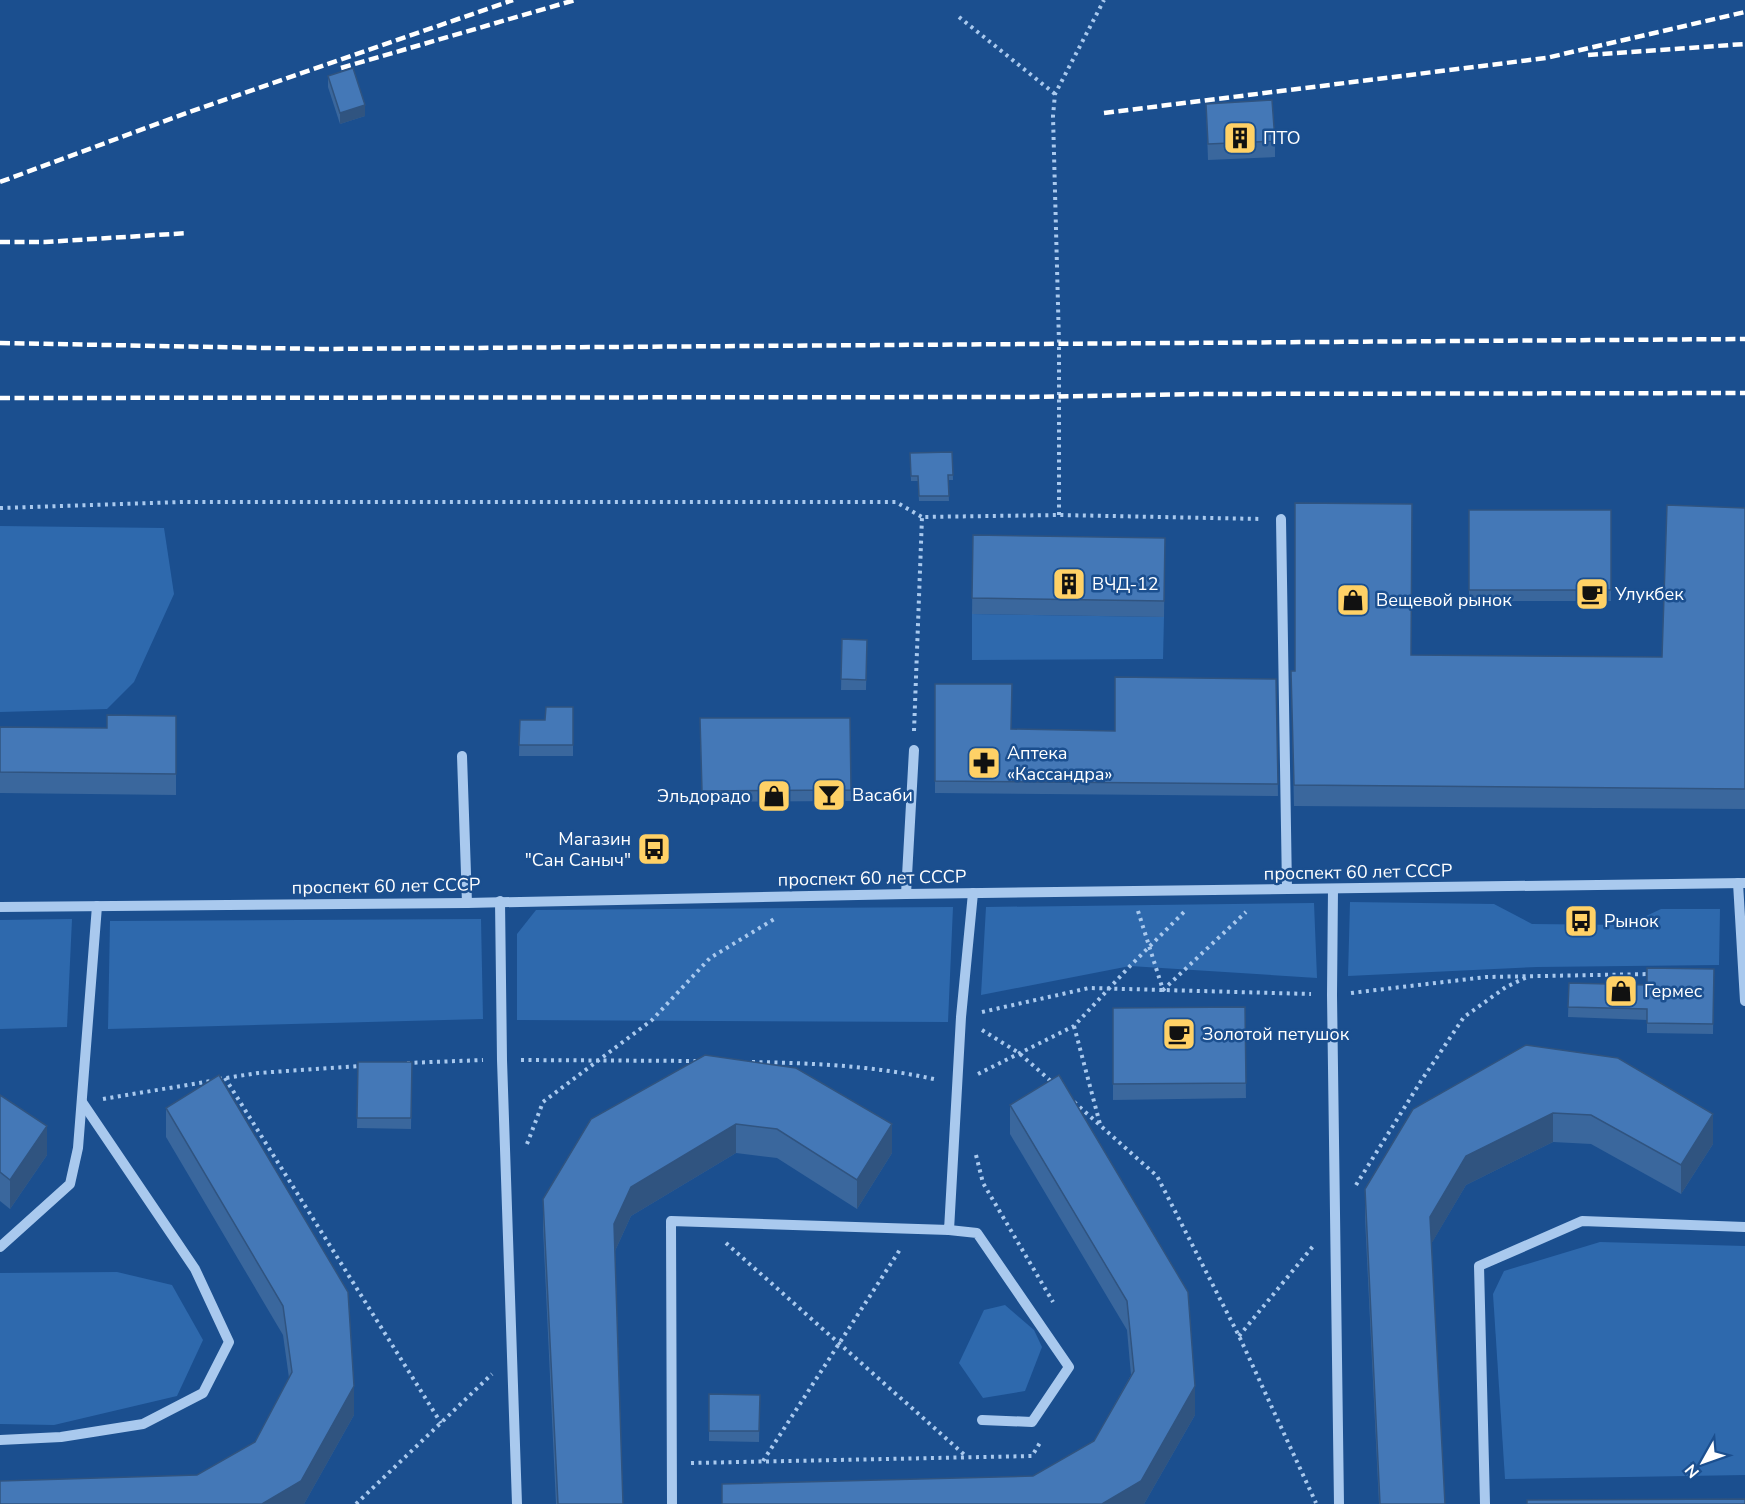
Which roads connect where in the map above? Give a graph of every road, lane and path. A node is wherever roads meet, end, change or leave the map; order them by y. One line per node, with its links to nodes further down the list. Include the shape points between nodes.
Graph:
1 (1104, 0): 3 (path)
2 (959, 17): 3 (path)
3 (1055, 94): 5 (path)
4 (0, 508): 6 (path, via 183,502 897,502)
5 (1059, 515): 6 (path); 7 (path)
6 (922, 517): 8 (path)
7 (1281, 519): 12 (street)
8 (914, 731)
9 (914, 750): 15 (street)
10 (462, 756): 17 (street)
11 (1742, 883): 13 (street, проспект 60 лет СССР); 30 (street)
12 (1287, 889): 13 (street, проспект 60 лет СССР); 14 (street, проспект 60 лет СССР)
13 (1333, 889): 29 (street)
14 (973, 893): 15 (street, проспект 60 лет СССР); 31 (street)
15 (906, 894): 16 (street, проспект 60 лет СССР)
16 (500, 901): 17 (street, проспект 60 лет СССР); 51 (street)
17 (467, 903): 21 (street, проспект 60 лет СССР)
18 (1136, 904): 24 (path)
19 (1192, 904): 24 (path)
20 (0, 906): 21 (street, проспект 60 лет СССР)
21 (98, 906): 38 (street)
22 (1246, 911): 28 (path)
23 (782, 915): 41 (path, via 710,958 652,1020 543,1102)
24 (1149, 946): 27 (path); 28 (path)
25 (1661, 974): 26 (path)
26 (1531, 976): 29 (path, via 1486,977); 42 (path, via 1506,987 1464,1017)
27 (1109, 988): 28 (path); 31 (path, via 1089,988); 32 (path)
28 (1163, 990): 29 (path)
29 (1332, 995): 42 (street)
30 (1745, 1001)
31 (961, 1017): 33 (path); 35 (street)
32 (1074, 1026): 33 (path); 39 (path)
33 (1019, 1053): 35 (path); 36 (path)
34 (225, 1078): 53 (path)
35 (957, 1085): 46 (street)
36 (1059, 1089)
37 (1067, 1096): 39 (path)
38 (82, 1102): 47 (street, via 70,1184); 55 (street, via 195,1269 229,1342 203,1393 143,1424 61,1437)
39 (1100, 1124): 49 (path, via 1157,1176)
40 (974, 1150): 48 (path, via 983,1183)
41 (524, 1152)
42 (1335, 1220): 49 (path); 63 (street)
43 (701, 1222): 45 (street); 50 (path); 58 (street, via 671,1221)
44 (1745, 1227): 64 (street, via 1582,1221 1479,1266)
45 (914, 1228): 46 (street); 50 (path)
46 (949, 1230): 52 (street, via 977,1233 1069,1367 1032,1422)
47 (0, 1247)
48 (1054, 1304)
49 (1239, 1336): 62 (path)
50 (839, 1344): 56 (path); 57 (path)
51 (512, 1355): 53 (path); 60 (street)
52 (982, 1420)
53 (441, 1423): 59 (path)
54 (1045, 1436): 56 (path, via 1032,1456)
55 (0, 1440)
56 (968, 1457): 57 (path)
57 (763, 1461): 58 (path)
58 (672, 1464): 61 (street)
59 (356, 1504)
60 (517, 1504)
61 (672, 1504)
62 (1317, 1504)
63 (1339, 1504)
64 (1485, 1504)

